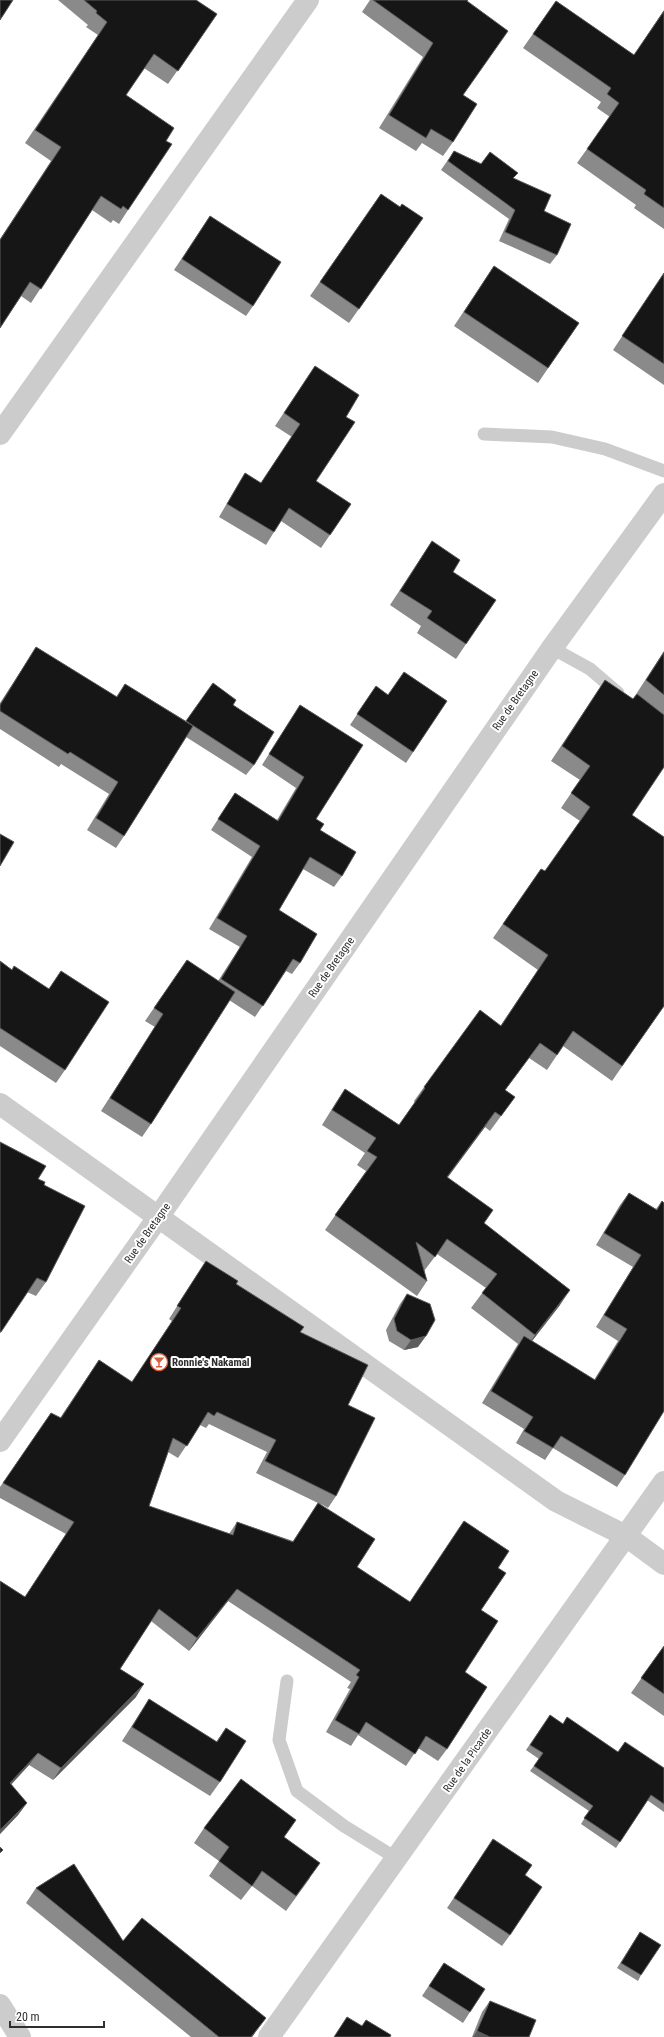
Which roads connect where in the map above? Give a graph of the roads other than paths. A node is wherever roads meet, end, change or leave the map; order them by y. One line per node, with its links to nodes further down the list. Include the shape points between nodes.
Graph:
1 (308, 0): 2 (street)
2 (0, 434)
3 (484, 434): 4 (lane, via 552,437 606,449)
4 (664, 471)
5 (664, 494): 6 (street, Rue de Bretagne)
6 (552, 648): 7 (lane, via 590,669); 9 (street, Rue de Bretagne)
7 (625, 699)
8 (0, 1104): 9 (street)
9 (159, 1216): 10 (street, Rue de Bretagne); 12 (street, via 556,1501)
10 (0, 1441)
11 (664, 1482): 12 (street, Rue de la Picarde)
12 (626, 1536): 13 (street); 15 (street, Rue de la Picarde)
13 (664, 1564)
14 (287, 1681): 15 (lane, via 279,1740 297,1791 344,1826)
15 (396, 1858): 18 (street, Rue de la Picarde)
16 (0, 2005): 17 (street)
17 (20, 2037)
18 (269, 2037)

